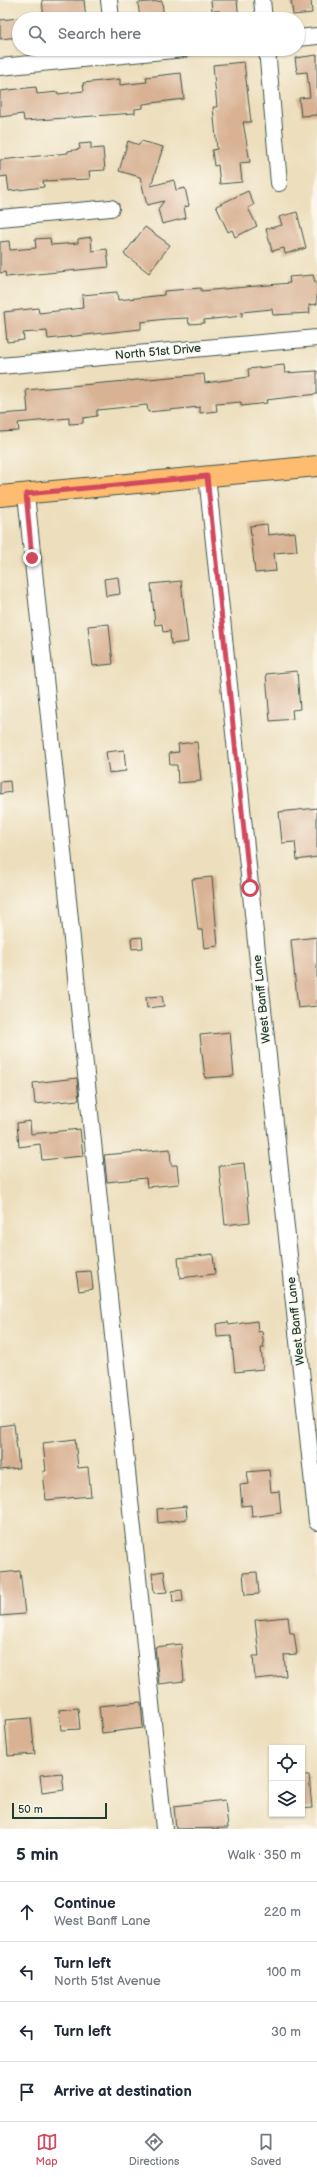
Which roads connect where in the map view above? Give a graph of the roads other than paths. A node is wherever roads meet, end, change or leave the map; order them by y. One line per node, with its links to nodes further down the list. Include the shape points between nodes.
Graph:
1 (109, 0): 3 (street)
2 (262, 0): 4 (street)
3 (110, 12)
4 (263, 12)
5 (317, 36): 6 (street)
6 (305, 37)
7 (81, 56): 9 (street)
8 (268, 56): 10 (street)
9 (0, 66)
10 (279, 183)
11 (110, 208): 12 (street)
12 (0, 218)
13 (317, 338): 14 (street, North 51st Drive)
14 (0, 366)
15 (317, 466): 16 (main road)
16 (207, 476): 17 (main road); 19 (street, West Banff Lane)
17 (26, 494): 18 (main road); 20 (street)
18 (0, 496)
19 (317, 1522)
20 (164, 1829)

